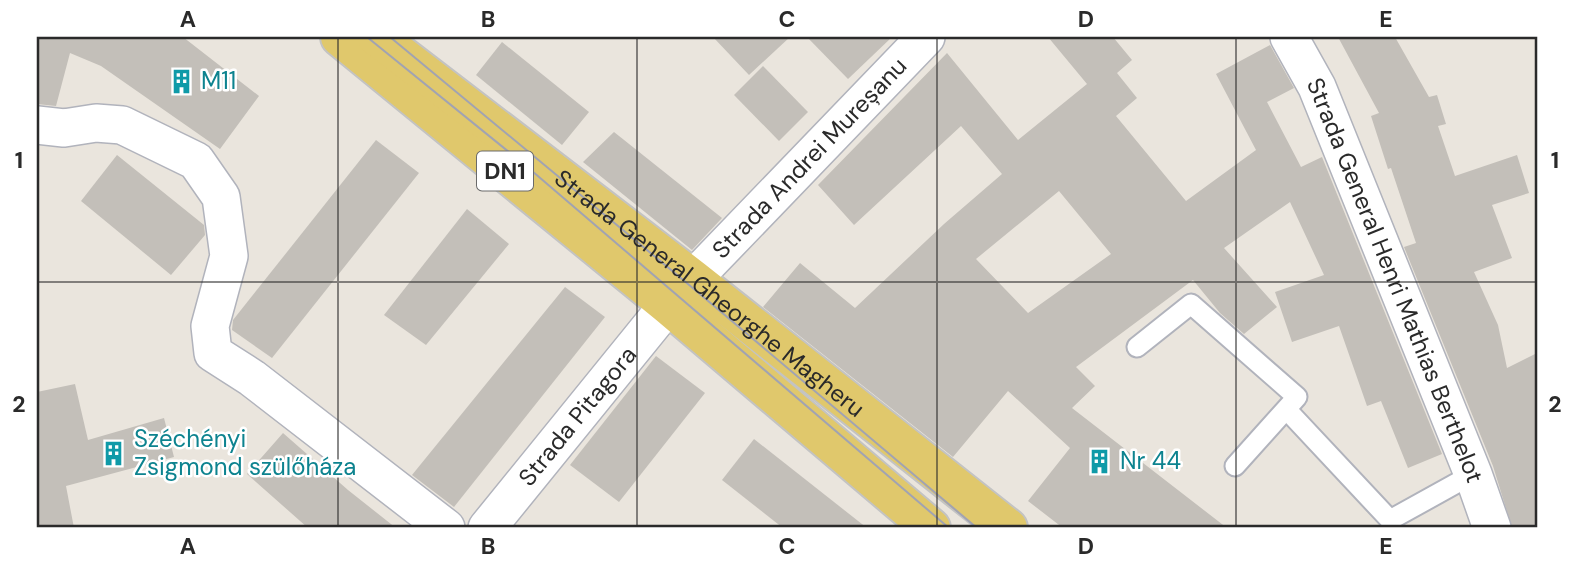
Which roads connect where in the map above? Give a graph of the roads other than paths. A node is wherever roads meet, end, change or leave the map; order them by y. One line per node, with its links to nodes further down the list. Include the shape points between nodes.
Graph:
1 (340, 37): 6 (main road, Strada General Gheorghe Magheru / DN1)
2 (377, 37): 6 (main road, Strada General Gheorghe Magheru / DN1)
3 (926, 37): 6 (street, Strada Andrei Mureșanu)
4 (1289, 37): 10 (street, Strada General Henri Mathias Berthelot, via 1317,87)
5 (37, 125): 11 (street, via 122,125 196,161 221,197 229,256 210,326 213,353)
6 (681, 292): 12 (street, Strada Pitagora); 13 (main road, Strada General Gheorghe Magheru / DN1); 14 (main road, Strada General Gheorghe Magheru / DN1)
7 (1137, 347): 8 (lane, via 1191,304 1297,397)
8 (1287, 410): 9 (lane); 10 (lane, via 1390,520)
9 (1235, 466)
10 (1473, 474): 15 (street, Strada General Henri Mathias Berthelot)
11 (446, 528)
12 (487, 528)
13 (931, 528)
14 (1009, 528)
15 (1492, 528)

